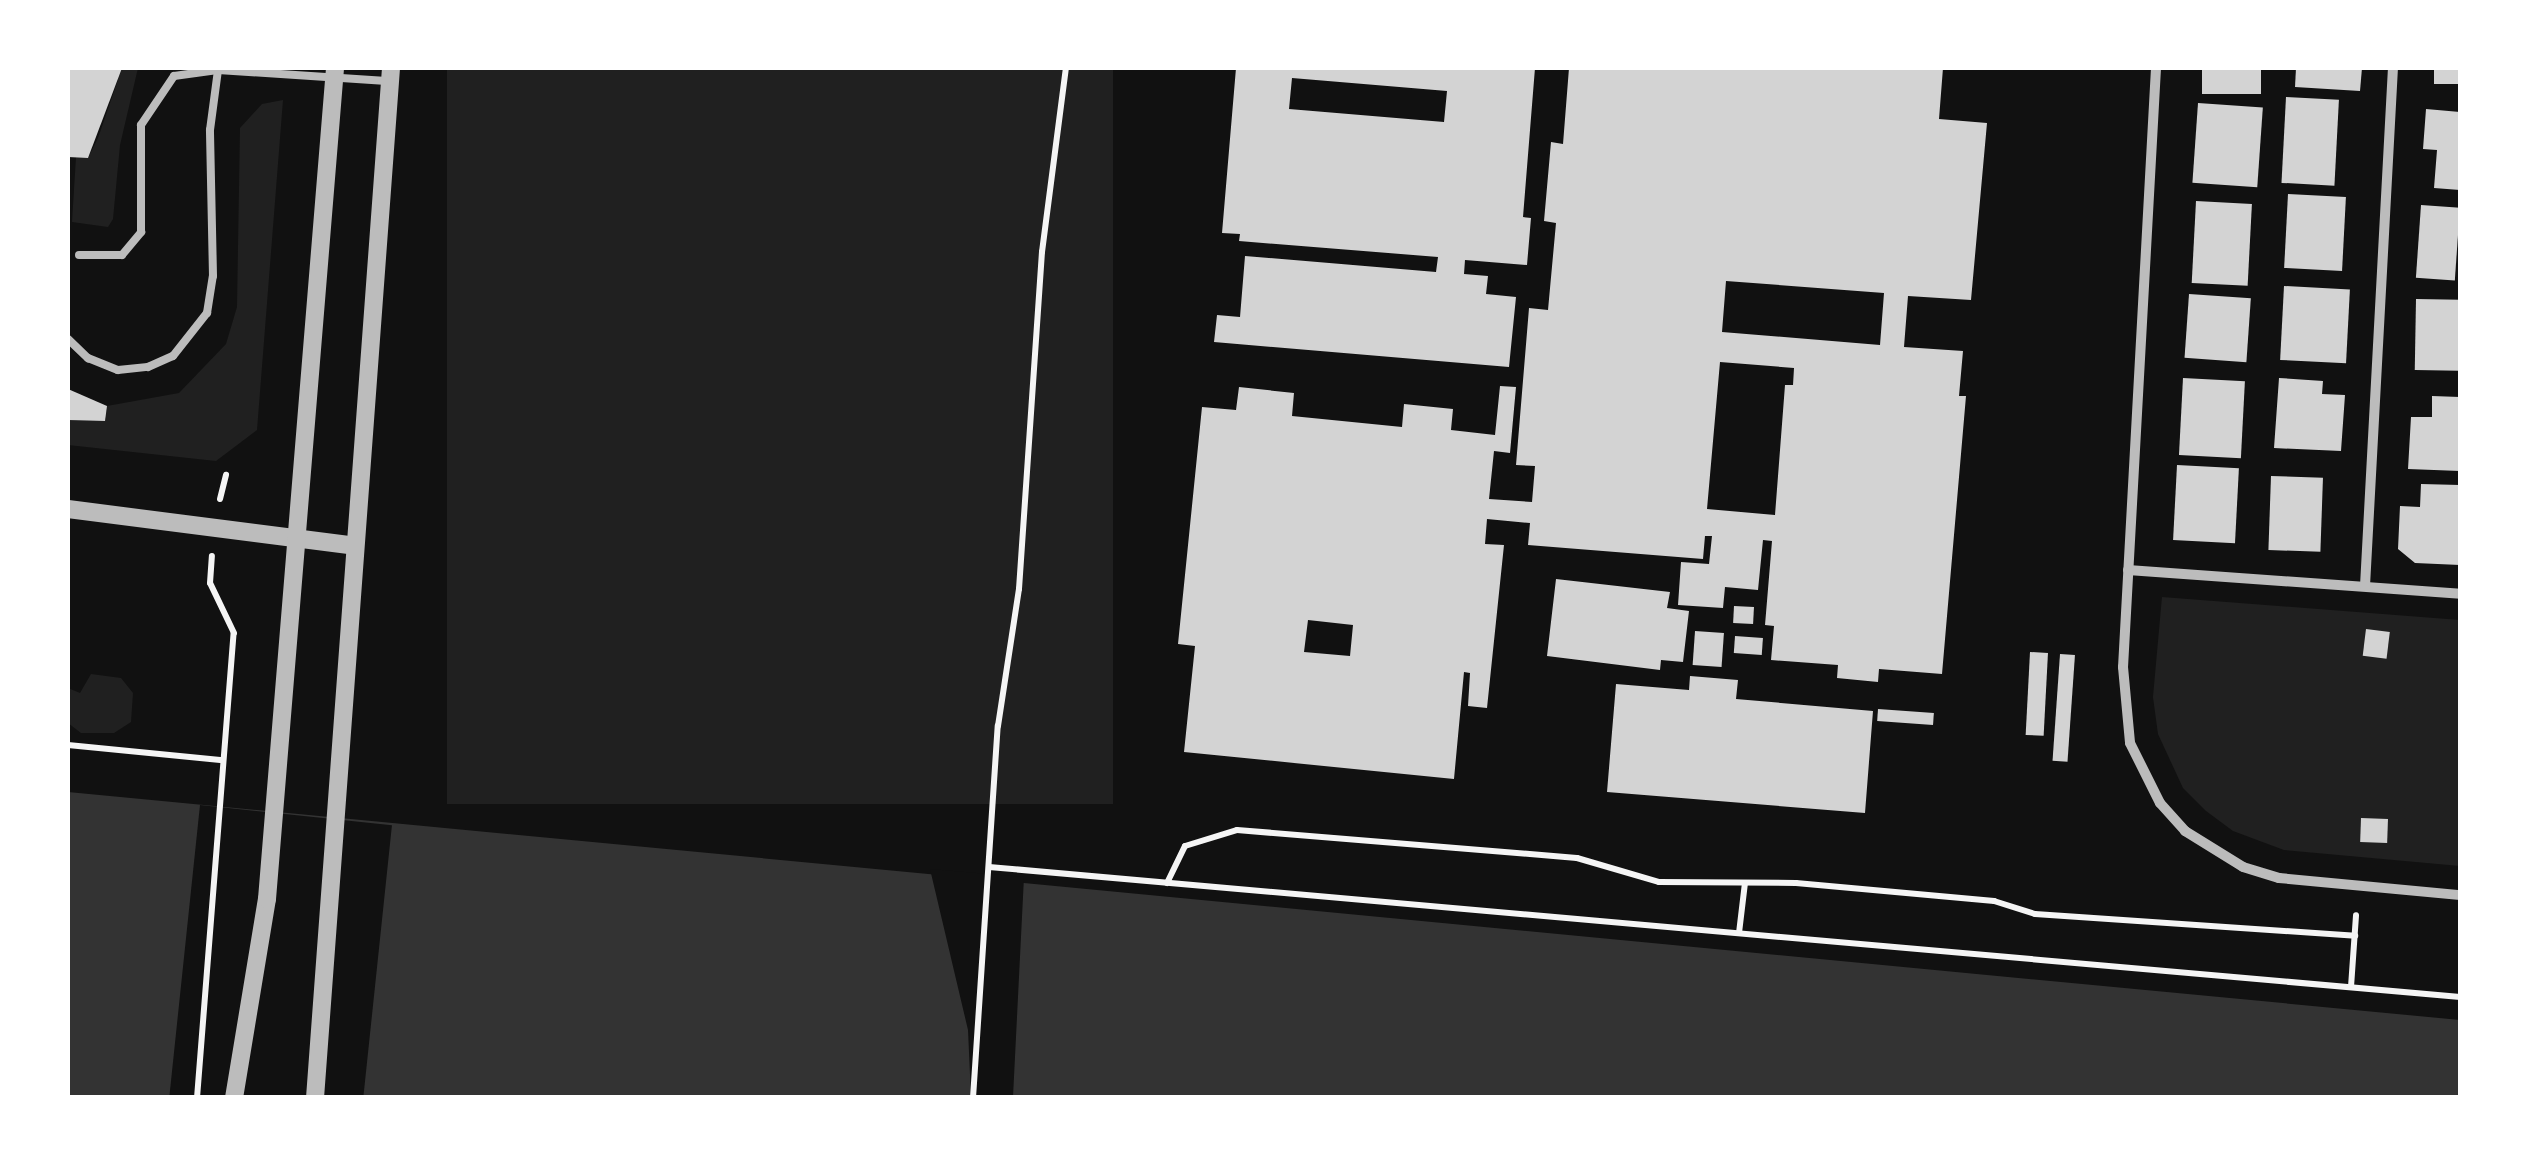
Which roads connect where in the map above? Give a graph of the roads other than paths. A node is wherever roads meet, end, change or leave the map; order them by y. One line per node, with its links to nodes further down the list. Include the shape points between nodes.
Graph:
1 (2156, 68): 11 (street)
2 (2393, 68): 12 (street)
3 (218, 70): 4 (lane); 6 (lane, via 174,76 141,125 141,232 122,255); 7 (lane, via 210,130 207,312 172,356 148,367 118,370 88,358)
4 (335, 72): 5 (lane); 9 (street)
5 (390, 74): 10 (street)
6 (78, 254)
7 (68, 340)
8 (68, 509): 9 (street)
9 (300, 536): 10 (street); 15 (street, via 267,899)
10 (355, 546): 16 (street)
11 (2128, 570): 12 (street); 14 (street, via 2122,700 2130,743 2160,803 2185,831 2243,867 2280,878)
12 (2365, 586): 13 (street)
13 (2460, 594)
14 (2460, 895)
15 (234, 1098)
16 (315, 1098)

